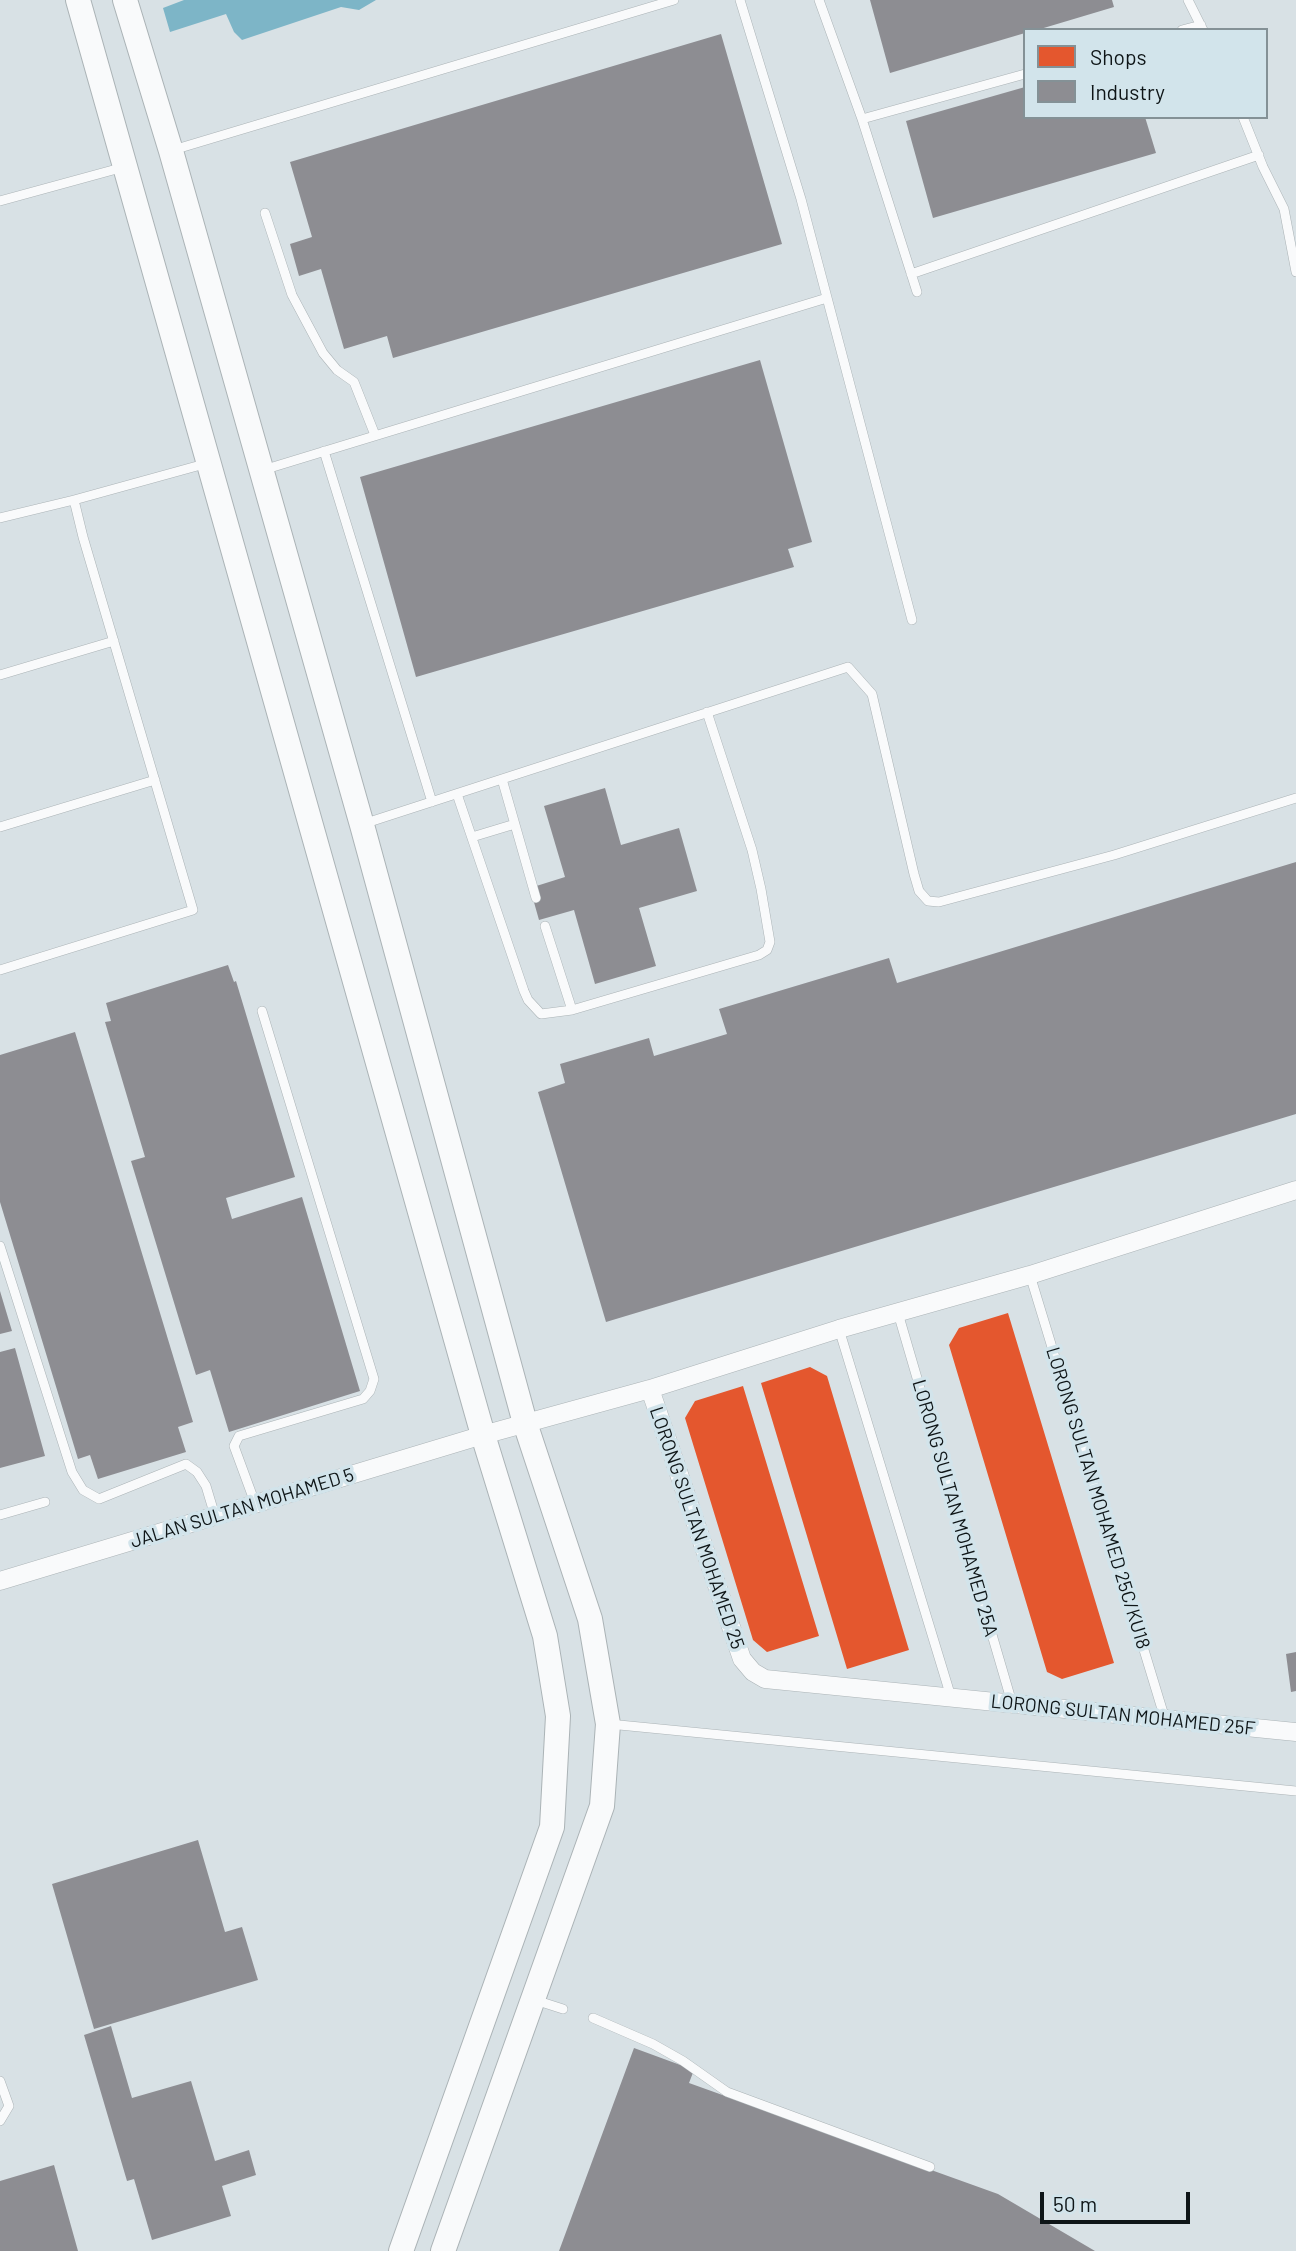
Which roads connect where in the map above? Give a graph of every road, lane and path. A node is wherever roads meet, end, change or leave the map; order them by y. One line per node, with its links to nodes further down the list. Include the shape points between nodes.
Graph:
1 (78, 0): 13 (street)
2 (125, 0): 11 (street)
3 (674, 0): 11 (lane)
4 (740, 0): 19 (lane)
5 (819, 0): 9 (lane)
6 (1188, 0): 7 (lane)
7 (1202, 27)
8 (1023, 75): 9 (lane)
9 (862, 119): 17 (lane)
10 (1244, 119): 12 (lane)
11 (171, 151): 23 (street)
12 (1259, 155): 16 (lane, via 1284,209); 17 (lane)
13 (125, 166): 14 (lane); 22 (street)
14 (0, 201)
15 (265, 213): 20 (lane, via 292,295 323,353 354,382)
16 (1296, 272)
17 (911, 274): 18 (lane)
18 (917, 292)
19 (827, 298): 20 (lane); 26 (lane)
20 (375, 435): 21 (lane)
21 (324, 451): 23 (lane); 34 (lane)
22 (209, 462): 24 (lane); 51 (street)
23 (261, 471): 36 (street)
24 (74, 500): 25 (lane); 27 (lane)
25 (0, 518)
26 (912, 620)
27 (114, 641): 28 (lane); 31 (lane)
28 (0, 675)
29 (707, 712): 30 (lane); 33 (lane, via 848,667 872,694 919,891 928,901 939,902 1114,855); 42 (lane, via 752,850 769,947 759,955)
30 (502, 779): 32 (lane); 35 (lane)
31 (155, 780): 37 (lane); 41 (lane, via 193,910)
32 (457, 794): 34 (lane); 38 (lane)
33 (1296, 798)
34 (432, 802): 36 (lane)
35 (515, 824): 38 (lane); 39 (lane)
36 (362, 825): 50 (street)
37 (0, 827)
38 (472, 837): 42 (lane, via 528,1000 545,1015)
39 (536, 898)
40 (545, 926): 42 (lane)
41 (0, 970)
42 (572, 1010)
43 (262, 1011): 53 (lane, via 374,1379 362,1399 239,1436 234,1446)
44 (1296, 1191): 46 (street, JALAN SULTAN MOHAMED 5)
45 (0, 1246): 55 (lane, via 72,1472 83,1490 99,1499 186,1464 206,1486)
46 (1030, 1275): 47 (street, JALAN SULTAN MOHAMED 5); 59 (lane, LORONG SULTAN MOHAMED 25C/KU18)
47 (898, 1314): 48 (street, JALAN SULTAN MOHAMED 5); 58 (lane, LORONG SULTAN MOHAMED 25A)
48 (839, 1329): 49 (street, JALAN SULTAN MOHAMED 5); 57 (lane)
49 (650, 1389): 50 (street, JALAN SULTAN MOHAMED 5); 57 (street, LORONG SULTAN MOHAMED 25, via 742,1659 753,1672 765,1679)
50 (525, 1423): 51 (street, JALAN SULTAN MOHAMED 5); 60 (street, via 590,1619)
51 (483, 1435): 53 (street, JALAN SULTAN MOHAMED 5); 69 (street, via 545,1636 558,1716 552,1827)
52 (45, 1502): 54 (lane)
53 (255, 1503): 55 (street, JALAN SULTAN MOHAMED 5)
54 (0, 1516)
55 (215, 1517): 56 (street, JALAN SULTAN MOHAMED 5)
56 (0, 1581)
57 (951, 1697): 58 (street, LORONG SULTAN MOHAMED 25F)
58 (1012, 1703): 59 (street, LORONG SULTAN MOHAMED 25F)
59 (1165, 1721): 61 (street, LORONG SULTAN MOHAMED 25F)
60 (608, 1724): 62 (lane); 63 (street, via 602,1806)
61 (1296, 1732)
62 (1296, 1791)
63 (533, 2000): 64 (lane); 70 (street)
64 (563, 2009)
65 (593, 2018): 68 (lane, via 653,2044 727,2092)
66 (0, 2081): 67 (lane, via 9,2106)
67 (0, 2121)
68 (930, 2167)
69 (401, 2251)
70 (443, 2251)

